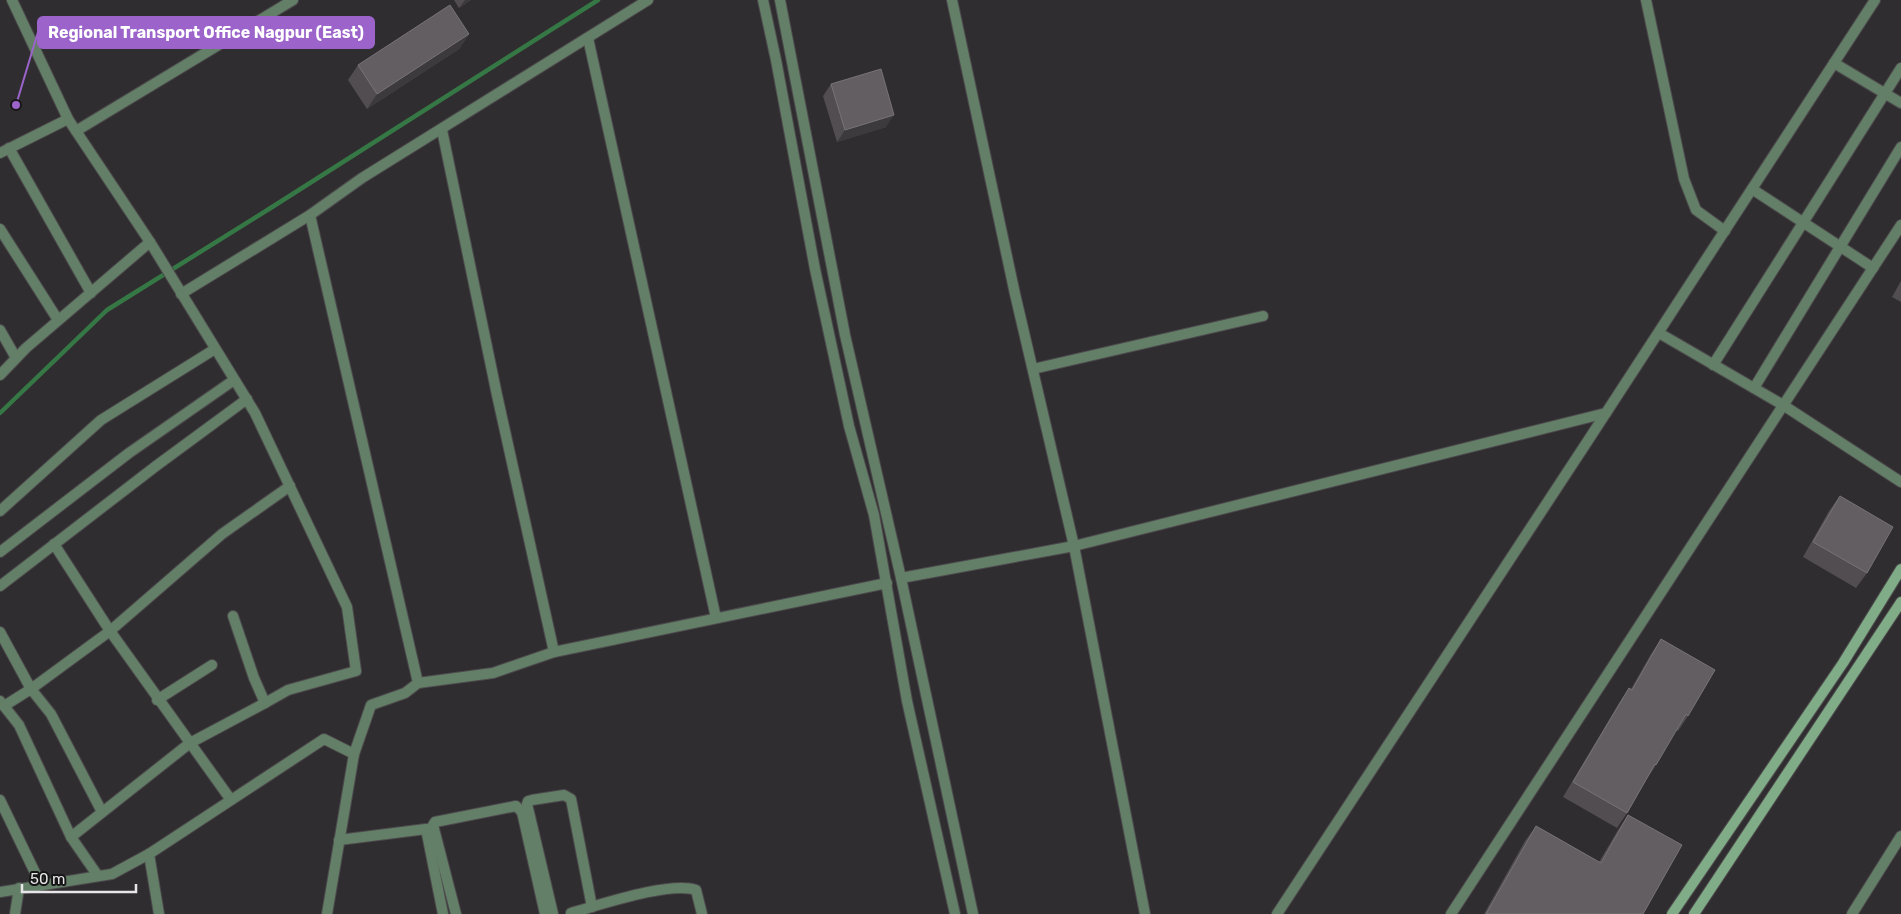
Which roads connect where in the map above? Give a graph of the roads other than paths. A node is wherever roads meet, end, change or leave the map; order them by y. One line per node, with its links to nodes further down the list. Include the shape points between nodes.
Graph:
1 (12, 0): 14 (street)
2 (293, 0): 16 (street)
3 (648, 0): 9 (street)
4 (762, 0): 52 (street, via 815,269 850,426 874,515)
5 (780, 0): 51 (street, via 845,335)
6 (952, 0): 37 (street)
7 (1646, 0): 24 (street, via 1684,179 1696,210)
8 (1875, 0): 10 (street)
9 (588, 38): 15 (street); 56 (street)
10 (1834, 63): 12 (street); 19 (street)
11 (1901, 68): 12 (street)
12 (1885, 93): 13 (street); 21 (street)
13 (1901, 103)
14 (68, 118): 16 (street); 18 (street)
15 (442, 130): 20 (street, via 362,178); 59 (street)
16 (76, 131): 25 (street)
17 (1901, 147): 26 (street)
18 (5, 151): 28 (street)
19 (1752, 189): 21 (street); 24 (street)
20 (310, 215): 29 (street); 61 (street)
21 (1804, 223): 26 (street); 36 (street)
22 (1901, 225): 27 (street)
23 (0, 229): 31 (street)
24 (1724, 231): 33 (street)
25 (150, 242): 28 (street); 29 (street)
26 (1841, 247): 27 (street); 40 (street)
27 (1873, 268): 42 (street)
28 (91, 293): 31 (street)
29 (181, 294): 34 (street)
30 (1263, 316): 37 (street)
31 (58, 320): 35 (street)
32 (0, 330): 35 (street)
33 (1658, 333): 36 (street); 43 (street)
34 (215, 349): 39 (street); 46 (street, via 101,420)
35 (16, 358): 38 (street)
36 (1713, 365): 40 (street)
37 (1033, 368): 48 (street)
38 (0, 375)
39 (234, 380): 41 (street); 49 (street, via 128,453)
40 (1754, 388): 42 (street)
41 (247, 400): 45 (street); 47 (street)
42 (1783, 405): 44 (street); 93 (street)
43 (1606, 413): 48 (street); 92 (street)
44 (1901, 482)
45 (290, 486): 57 (street, via 222,534); 65 (street, via 347,607 356,671 288,690)
46 (0, 511)
47 (54, 544): 53 (street); 57 (street)
48 (1074, 546): 51 (street); 91 (street)
49 (0, 552)
50 (1901, 569): 94 (main road, via 1843,663)
51 (901, 578): 52 (street); 90 (street)
52 (887, 583): 56 (street); 89 (street, via 908,701)
53 (0, 586)
54 (1901, 602): 95 (main road)
55 (234, 616): 65 (street)
56 (716, 618): 59 (street)
57 (110, 631): 62 (street); 63 (street)
58 (0, 632): 62 (street)
59 (554, 652): 61 (street, via 493,673)
60 (212, 665): 63 (street)
61 (418, 683): 67 (street, via 405,692 371,705)
62 (31, 688): 64 (street); 70 (street, via 51,714)
63 (157, 700): 66 (street)
64 (2, 703): 71 (street, via 20,725)
65 (265, 703): 66 (street)
66 (190, 743): 69 (street); 70 (street)
67 (354, 754): 69 (street, via 324,739); 72 (street)
68 (0, 800): 76 (street)
69 (231, 800): 74 (street)
70 (102, 812): 71 (street)
71 (71, 837): 75 (street)
72 (339, 840): 82 (street); 83 (street, via 426,829)
73 (1900, 841): 96 (street)
74 (149, 854): 75 (street, via 112,874); 81 (street)
75 (98, 876): 76 (street)
76 (41, 885): 77 (street)
77 (20, 888): 78 (street); 80 (street)
78 (0, 892)
79 (592, 907): 86 (street, via 571,799 564,795 532,800 528,804); 87 (street); 88 (street, via 668,888 689,888 696,890)
80 (16, 914)
81 (159, 914)
82 (326, 914)
83 (443, 914)
84 (456, 914): 85 (street, via 435,822 516,806 522,812)
85 (545, 914)
86 (553, 914)
87 (569, 914)
88 (702, 914)
89 (955, 914)
90 (973, 914)
91 (1145, 914)
92 (1276, 914)
93 (1451, 914)
94 (1672, 914)
95 (1694, 914)
96 (1852, 914)

